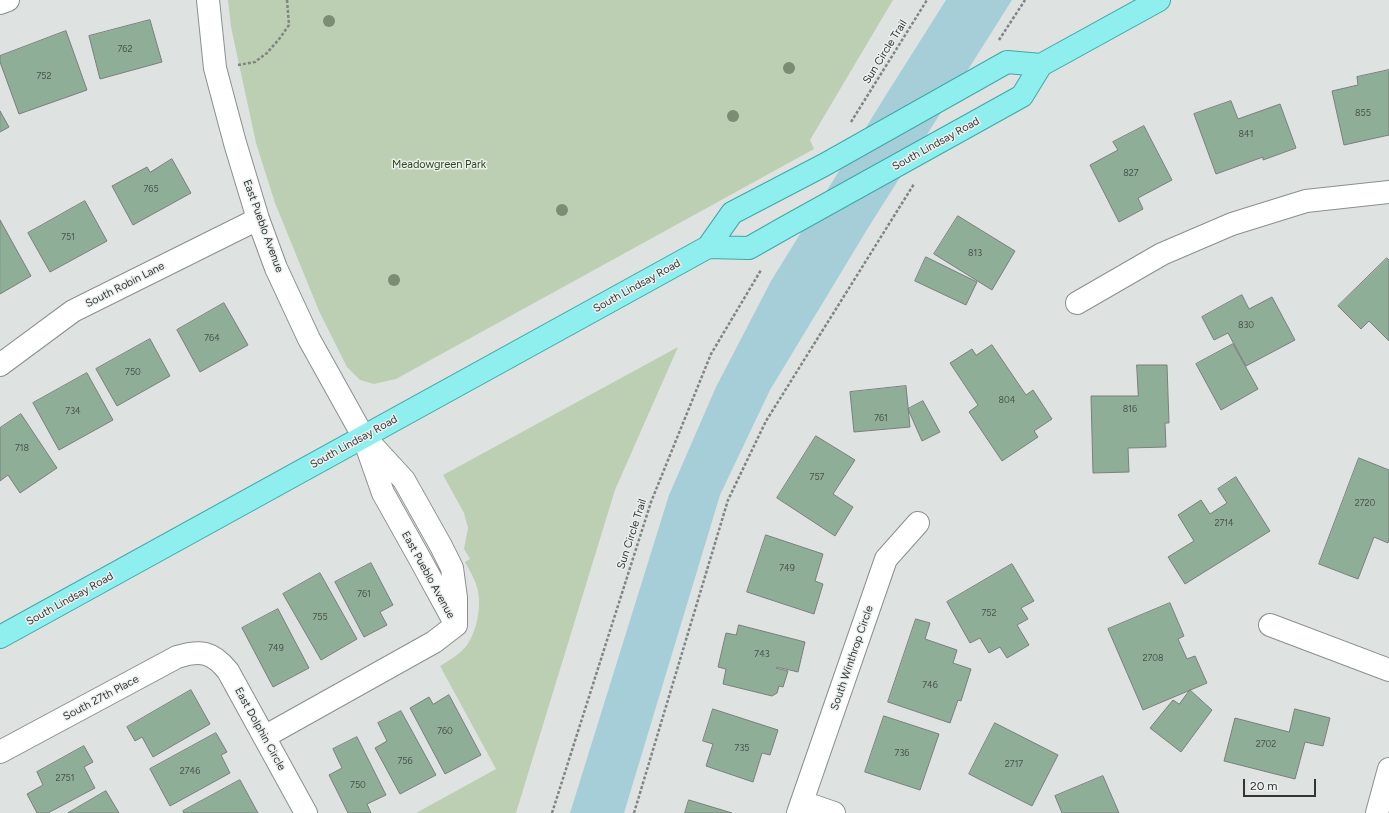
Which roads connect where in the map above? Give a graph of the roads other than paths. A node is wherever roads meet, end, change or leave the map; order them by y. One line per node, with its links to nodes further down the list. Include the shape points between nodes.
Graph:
1 (8, 0): 4 (street)
2 (208, 0): 7 (street, East Pueblo Avenue, via 215,68)
3 (1159, 0): 5 (main road)
4 (0, 3)
5 (1041, 64): 8 (main road, South Lindsay Road, via 1007,62 824,165 732,213); 8 (main road, South Lindsay Road, via 1022,96 749,248)
6 (1389, 192): 9 (street, via 1306,201 1232,224 1162,254)
7 (258, 219): 10 (street, South Robin Lane, via 73,311); 11 (street, East Pueblo Avenue, via 276,268 309,339)
8 (708, 247): 11 (main road, South Lindsay Road)
9 (1077, 303)
10 (0, 365)
11 (363, 436): 14 (main road, South Lindsay Road); 17 (street, East Pueblo Avenue, via 404,480 452,568 456,625 434,642)
12 (918, 523): 20 (street, South Winthrop Circle, via 886,559)
13 (1270, 625): 16 (street)
14 (0, 637)
15 (204, 653): 17 (street, East Dolphin Circle, via 213,657 228,671); 18 (street, South 27th Place, via 195,652 177,657)
16 (1389, 670)
17 (264, 737): 21 (street, East Dolphin Circle)
18 (0, 752)
19 (1389, 769): 23 (street)
20 (800, 807): 22 (street)
21 (306, 813)
22 (834, 813)
23 (1377, 813)

